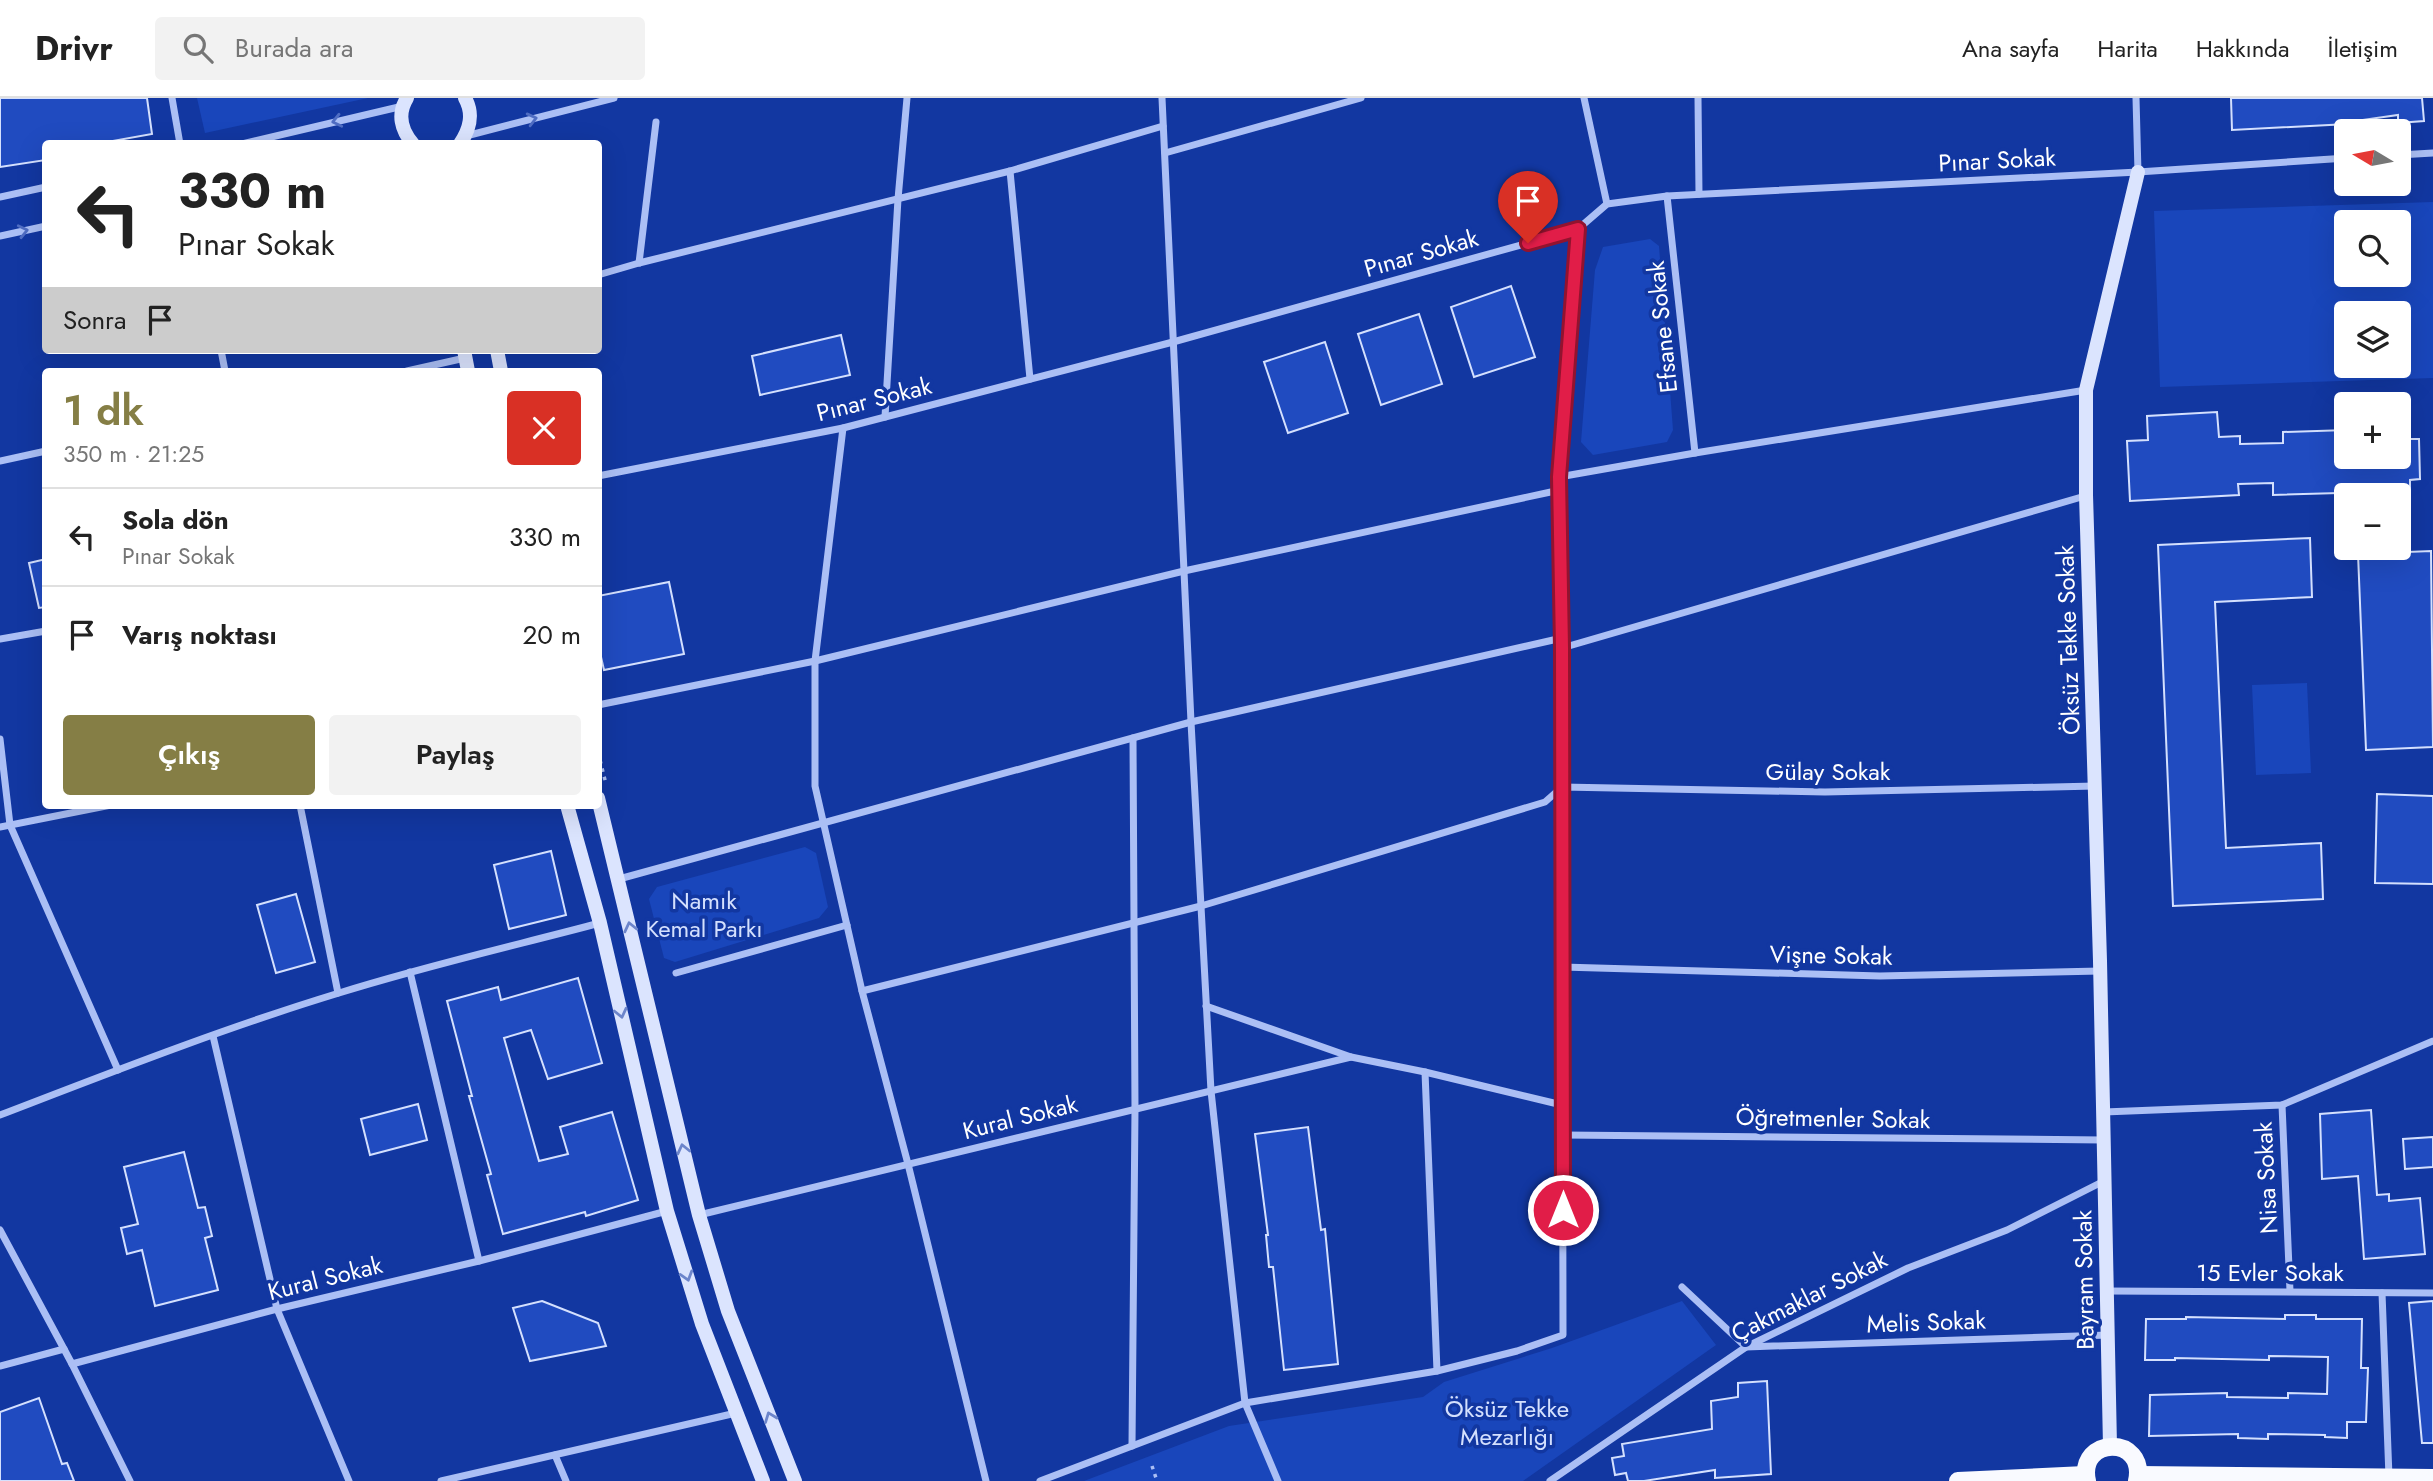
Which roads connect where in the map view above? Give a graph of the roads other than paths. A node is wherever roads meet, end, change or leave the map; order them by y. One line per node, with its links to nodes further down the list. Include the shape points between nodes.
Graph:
1 (172, 98): 13 (street)
2 (465, 98): 16 (main road, via 471,114)
3 (614, 98): 16 (street, one-way to 3)
4 (907, 98): 27 (street)
5 (1162, 98): 12 (street)
6 (1361, 98): 17 (street)
7 (1584, 98): 28 (street)
8 (1698, 98): 24 (street)
9 (2136, 98): 22 (street)
10 (405, 102): 14 (street, one-way to 14); 15 (main road, via 402,125)
11 (656, 122): 32 (street)
12 (1164, 125): 17 (street); 21 (street)
13 (179, 140)
14 (258, 140)
15 (406, 140)
16 (463, 140)
17 (1165, 153): 34 (street)
18 (2433, 153): 19 (street)
19 (2412, 154)
20 (2334, 159): 22 (street, Pınar Sokak)
21 (1010, 170): 27 (street); 37 (street)
22 (2138, 172): 24 (street, Pınar Sokak); 38 (main road, Öksüz Tekke Sokak)
23 (42, 188): 26 (street)
24 (1699, 194): 25 (street, Pınar Sokak)
25 (1667, 196): 28 (street, Pınar Sokak); 42 (street, Efsane Sokak)
26 (0, 197)
27 (898, 199): 32 (street); 39 (street)
28 (1607, 204): 30 (street, Pınar Sokak)
29 (42, 227): 31 (street, one-way to 29)
30 (1578, 229): 34 (street, Pınar Sokak); 45 (street)
31 (0, 236)
32 (639, 262): 33 (street)
33 (602, 274)
34 (1173, 342): 37 (street, Pınar Sokak); 48 (street)
35 (466, 360): 36 (street)
36 (423, 368)
37 (1030, 379): 39 (street, Pınar Sokak)
38 (2086, 390): 42 (street); 47 (main road, Öksüz Tekke Sokak)
39 (886, 417): 40 (street, Pınar Sokak)
40 (843, 428): 44 (street, Pınar Sokak); 53 (street)
41 (42, 452): 43 (street)
42 (1695, 453): 45 (street)
43 (0, 461)
44 (602, 475)
45 (1559, 477): 46 (street)
46 (1560, 490): 48 (street); 50 (street)
47 (2086, 495): 52 (street); 58 (main road, Öksüz Tekke Sokak)
48 (1184, 571): 53 (street); 55 (street)
49 (42, 632): 51 (street)
50 (1562, 638): 52 (street); 55 (street)
51 (0, 639)
52 (1562, 648): 59 (street)
53 (815, 661): 54 (street); 64 (street, via 815,786)
54 (602, 704)
55 (1191, 722): 56 (street); 68 (street)
56 (1133, 738): 64 (street); 69 (street)
57 (0, 739): 65 (street)
58 (2095, 786): 59 (street, Gülay Sokak, via 1825,792); 73 (main road, Öksüz Tekke Sokak)
59 (1562, 787): 68 (street, via 1545,802); 72 (street)
60 (90, 809): 65 (street)
61 (301, 809): 77 (street)
62 (568, 809): 70 (main road)
63 (601, 809): 67 (main road)
64 (823, 823): 67 (street); 71 (street)
65 (10, 825): 66 (street); 82 (street)
66 (0, 827)
67 (619, 879): 95 (main road, one-way to 67)
68 (1200, 906): 69 (street); 78 (street)
69 (1134, 922): 76 (street); 87 (street)
70 (600, 923): 74 (street); 94 (main road, one-way to 94)
71 (847, 925): 75 (street); 76 (street)
72 (1562, 967): 73 (street, Vişne Sokak, via 1880,976); 85 (street)
73 (2100, 971): 88 (main road, Öksüz Tekke Sokak)
74 (410, 972): 77 (street); 97 (street)
75 (676, 973)
76 (862, 991): 92 (street)
77 (338, 993): 79 (street)
78 (1206, 1006): 81 (street); 84 (street)
79 (213, 1036): 82 (street); 103 (street)
80 (2433, 1041): 86 (street)
81 (1351, 1057): 83 (street); 84 (street, Kural Sokak)
82 (118, 1070): 89 (street)
83 (1425, 1072): 85 (street); 109 (street)
84 (1211, 1091): 87 (street, Kural Sokak); 110 (street)
85 (1562, 1105): 90 (street)
86 (2281, 1105): 88 (street); 100 (street, Nisa Sokak)
87 (1135, 1109): 92 (street, Kural Sokak); 112 (street)
88 (2103, 1112): 91 (main road, Bayram Sokak)
89 (0, 1115)
90 (1563, 1135): 91 (street, Öğretmenler Sokak); 109 (street, via 1563,1335)
91 (2103, 1140): 93 (main road, Bayram Sokak)
92 (908, 1164): 95 (street, Kural Sokak); 126 (street)
93 (2104, 1180): 99 (main road, Bayram Sokak); 105 (street, Çakmaklar Sokak, via 2007,1230 1908,1268)
94 (667, 1211): 97 (street, Kural Sokak); 111 (main road, one-way to 111)
95 (699, 1215): 125 (main road, one-way to 95, via 729,1311)
96 (0, 1230): 106 (street)
97 (479, 1261): 103 (street, Kural Sokak)
98 (1682, 1287): 105 (street)
99 (2106, 1291): 100 (street, 15 Evler Sokak); 104 (main road, Bayram Sokak)
100 (2290, 1292): 101 (street, 15 Evler Sokak)
101 (2382, 1293): 102 (street, 15 Evler Sokak); 117 (street)
102 (2433, 1293)
103 (276, 1309): 107 (street, Kural Sokak); 121 (street)
104 (2108, 1335): 105 (street, Melis Sokak); 113 (main road, Bayram Sokak)
105 (1746, 1347): 129 (street, Çakmaklar Sokak)
106 (64, 1349): 107 (street); 108 (street)
107 (72, 1364): 120 (street)
108 (0, 1366)
109 (1437, 1371): 110 (street)
110 (1245, 1403): 112 (street); 128 (street)
111 (736, 1413): 114 (street); 124 (main road)
112 (1132, 1446): 127 (street)
113 (2110, 1446): 115 (main road, via 2092,1455); 116 (main road, via 2129,1452)
114 (555, 1455): 122 (street); 123 (street)
115 (2086, 1478): 130 (main road)
116 (2137, 1478): 119 (main road)
117 (2389, 1478): 118 (main road); 119 (main road)
118 (2433, 1478)
119 (2277, 1479)
120 (130, 1481)
121 (349, 1481)
122 (441, 1481)
123 (566, 1481)
124 (763, 1481)
125 (794, 1481)
126 (986, 1481)
127 (1040, 1481)
128 (1278, 1481)
129 (1550, 1481)
130 (1958, 1481)

